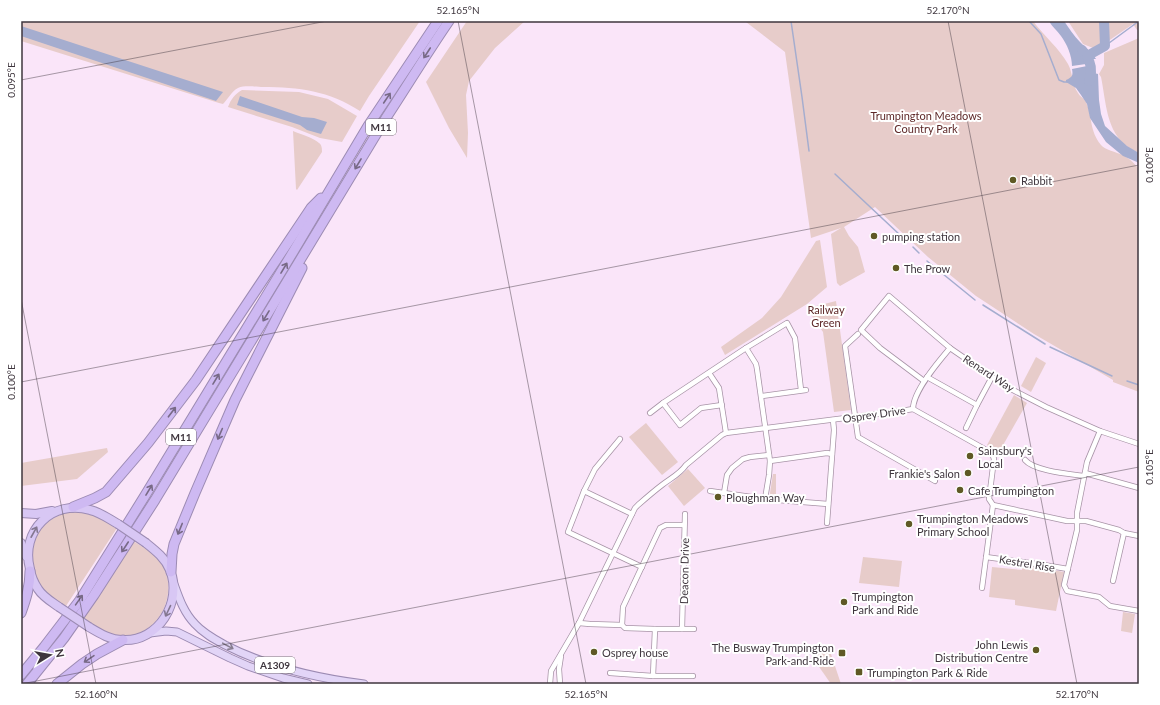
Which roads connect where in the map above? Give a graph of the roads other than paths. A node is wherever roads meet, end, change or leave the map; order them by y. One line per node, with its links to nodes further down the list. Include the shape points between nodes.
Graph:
1 (438, 21): 3 (highway, M11, one-way to 1)
2 (449, 21): 4 (highway, M11, one-way to 4)
3 (329, 190): 38 (highway, M11, one-way to 3, via 106,492 148,443 196,380 311,208); 69 (highway, M11, one-way to 3, via 84,593)
4 (315, 235): 54 (highway, M11, one-way to 54, via 303,266 235,400 194,493 174,544); 72 (highway, M11, one-way to 72, via 151,506 94,595)
5 (858, 334): 17 (street, via 845,346)
6 (746, 348): 8 (street); 11 (street, via 756,364); 11 (street, via 787,323 795,338 804,390)
7 (950, 348): 9 (street, Renard Way); 10 (street); 10 (street, Renard Way, via 889,296 861,330 880,348)
8 (709, 373): 12 (street); 13 (street, via 719,388)
9 (992, 377): 14 (street); 21 (street, Renard Way, via 1046,407)
10 (926, 379): 14 (street); 15 (street)
11 (762, 396): 19 (street)
12 (663, 403): 13 (street, via 680,425 701,408); 16 (street)
13 (722, 404): 22 (street)
14 (977, 405): 20 (street)
15 (913, 409): 17 (street, Osprey Drive); 37 (street, Osprey Drive, via 990,452 994,459 989,499)
16 (650, 413)
17 (855, 416): 18 (street, Osprey Drive); 30 (street, via 858,437)
18 (833, 420): 19 (street, Osprey Drive); 25 (street)
19 (766, 428): 22 (street, Osprey Drive); 26 (street)
20 (966, 428)
21 (1100, 431): 24 (street, Renard Way); 29 (street)
22 (726, 433): 41 (street, Osprey Drive, via 638,505)
23 (620, 439): 32 (street, via 595,469)
24 (1139, 444)
25 (832, 454): 28 (street); 36 (street)
26 (769, 455): 28 (street); 34 (street, via 743,459 732,468 727,475)
27 (1025, 460): 29 (street, via 1028,464 1048,470)
28 (770, 461): 35 (street)
29 (1085, 475): 31 (street); 43 (street, via 1077,513)
30 (935, 480)
31 (1139, 488)
32 (584, 491): 41 (street); 49 (street, via 568,532)
33 (710, 491): 34 (street)
34 (724, 493): 35 (street)
35 (765, 499): 36 (street)
36 (828, 504): 44 (street)
37 (993, 505): 43 (street); 50 (street, Kestrel Rise)
38 (73, 507): 39 (highway); 54 (highway, bridge, via 100,513 118,524 160,555)
39 (57, 511): 40 (highway, via 36,514); 51 (highway, one-way to 39, via 28,548 32,535 40,523)
40 (21, 512)
41 (632, 514): 49 (street, Osprey Drive)
42 (685, 514): 45 (street, Deacon Drive)
43 (1078, 522): 46 (street, via 1086,521); 53 (street)
44 (827, 523)
45 (684, 525): 52 (street, via 666,525 660,528); 63 (street, Deacon Drive)
46 (1124, 533): 47 (street); 55 (street)
47 (1139, 536)
48 (21, 543): 51 (highway)
49 (614, 553): 52 (street); 60 (street, Osprey Drive)
50 (986, 557): 53 (street, Kestrel Rise); 57 (street, Kestrel Rise)
51 (29, 567): 59 (highway, via 28,591); 66 (highway, bridge, via 38,590 59,607 102,635)
52 (642, 567): 61 (street, via 623,607)
53 (1068, 569): 58 (street, via 1064,585 1067,591 1099,597 1110,606)
54 (171, 572): 56 (highway)
55 (1113, 581)
56 (174, 583): 65 (highway, one-way to 65, via 169,611); 75 (main road, A1309, one-way to 75, via 189,618 204,633 234,649 268,663 321,678)
57 (982, 588)
58 (1139, 612)
59 (21, 613)
60 (579, 623): 61 (street); 67 (street, Osprey Drive)
61 (622, 626): 62 (street)
62 (655, 629): 63 (street); 70 (street)
63 (682, 629): 64 (street)
64 (694, 629)
65 (150, 633): 66 (highway); 74 (main road, A1309, via 177,632 248,666)
66 (124, 640): 73 (highway, one-way to 73, via 97,654)
67 (561, 655): 76 (street, Osprey Drive, via 551,671); 77 (street)
68 (610, 673): 70 (street)
69 (21, 675)
70 (653, 676): 71 (street)
71 (693, 676)
72 (27, 684)
73 (57, 684)
74 (308, 684)
75 (364, 684)
76 (550, 684)
77 (560, 684)

